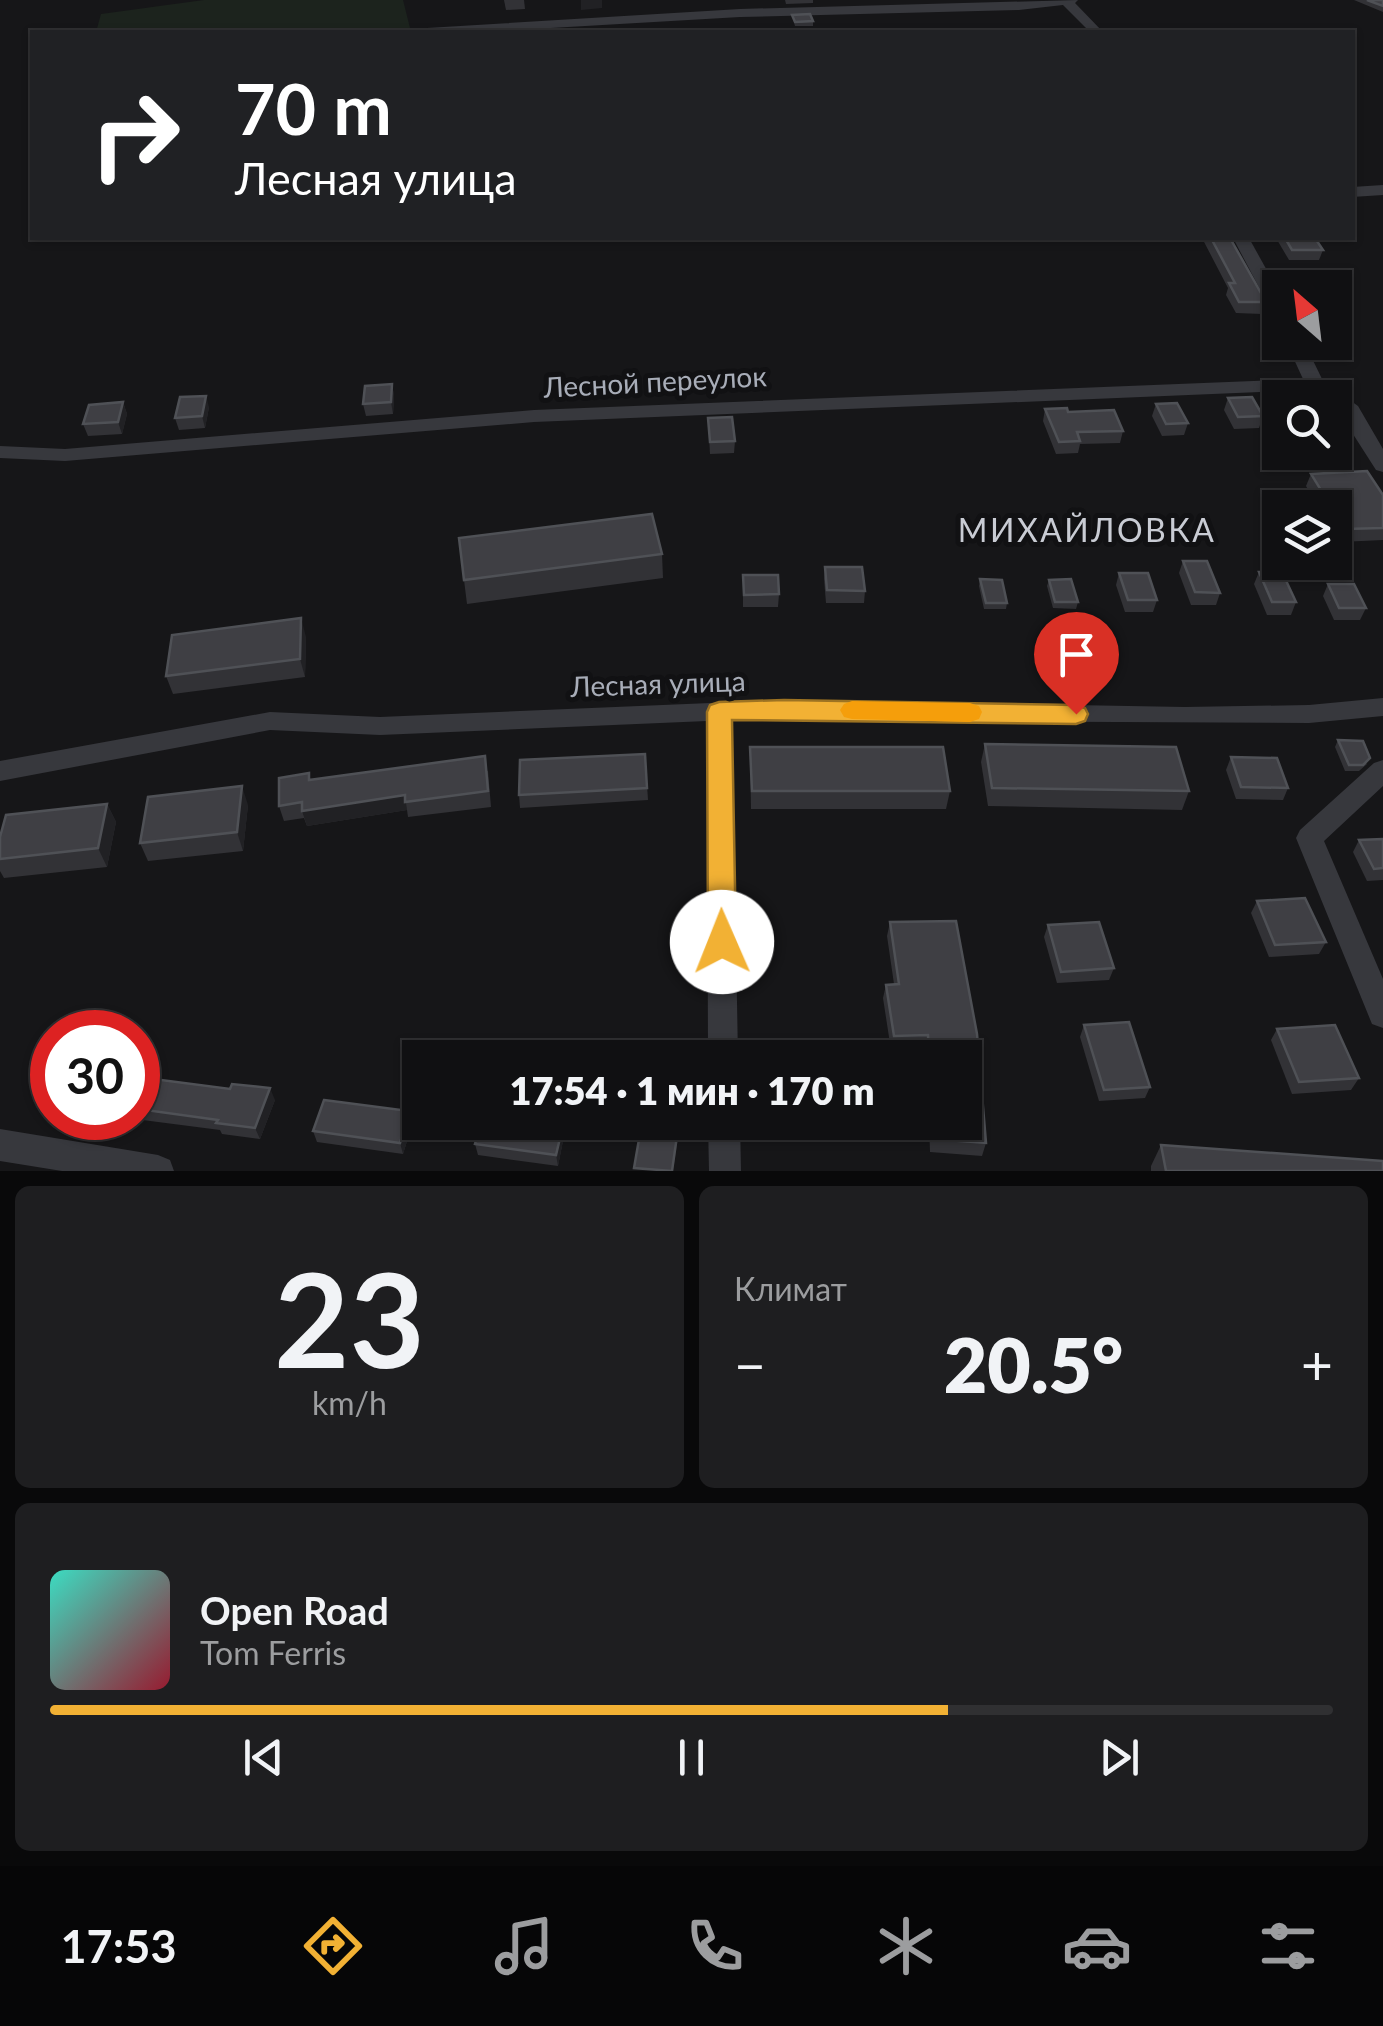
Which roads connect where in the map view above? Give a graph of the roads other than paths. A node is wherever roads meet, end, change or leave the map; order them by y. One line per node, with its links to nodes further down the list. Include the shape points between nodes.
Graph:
1 (1069, 0): 2 (street); 5 (street)
2 (983, 4): 3 (street)
3 (763, 6): 4 (street)
4 (444, 30)
5 (1095, 30)
6 (1383, 190): 7 (street)
7 (1355, 192)
8 (1242, 240): 9 (street)
9 (1262, 277)
10 (1262, 386): 12 (street, Лесной переулок, via 743,405 65,455)
11 (1352, 413): 13 (street)
12 (0, 452)
13 (1383, 466)
14 (1383, 707): 15 (street, Лесная улица, via 1185,716)
15 (719, 712): 17 (street, Лесная улица, via 380,726 270,721); 19 (street)
16 (1383, 770): 18 (street, via 1309,838)
17 (0, 771)
18 (1383, 1014)
19 (724, 1040)
20 (724, 1140): 23 (street)
21 (0, 1145): 22 (street)
22 (158, 1171)
23 (725, 1171)

